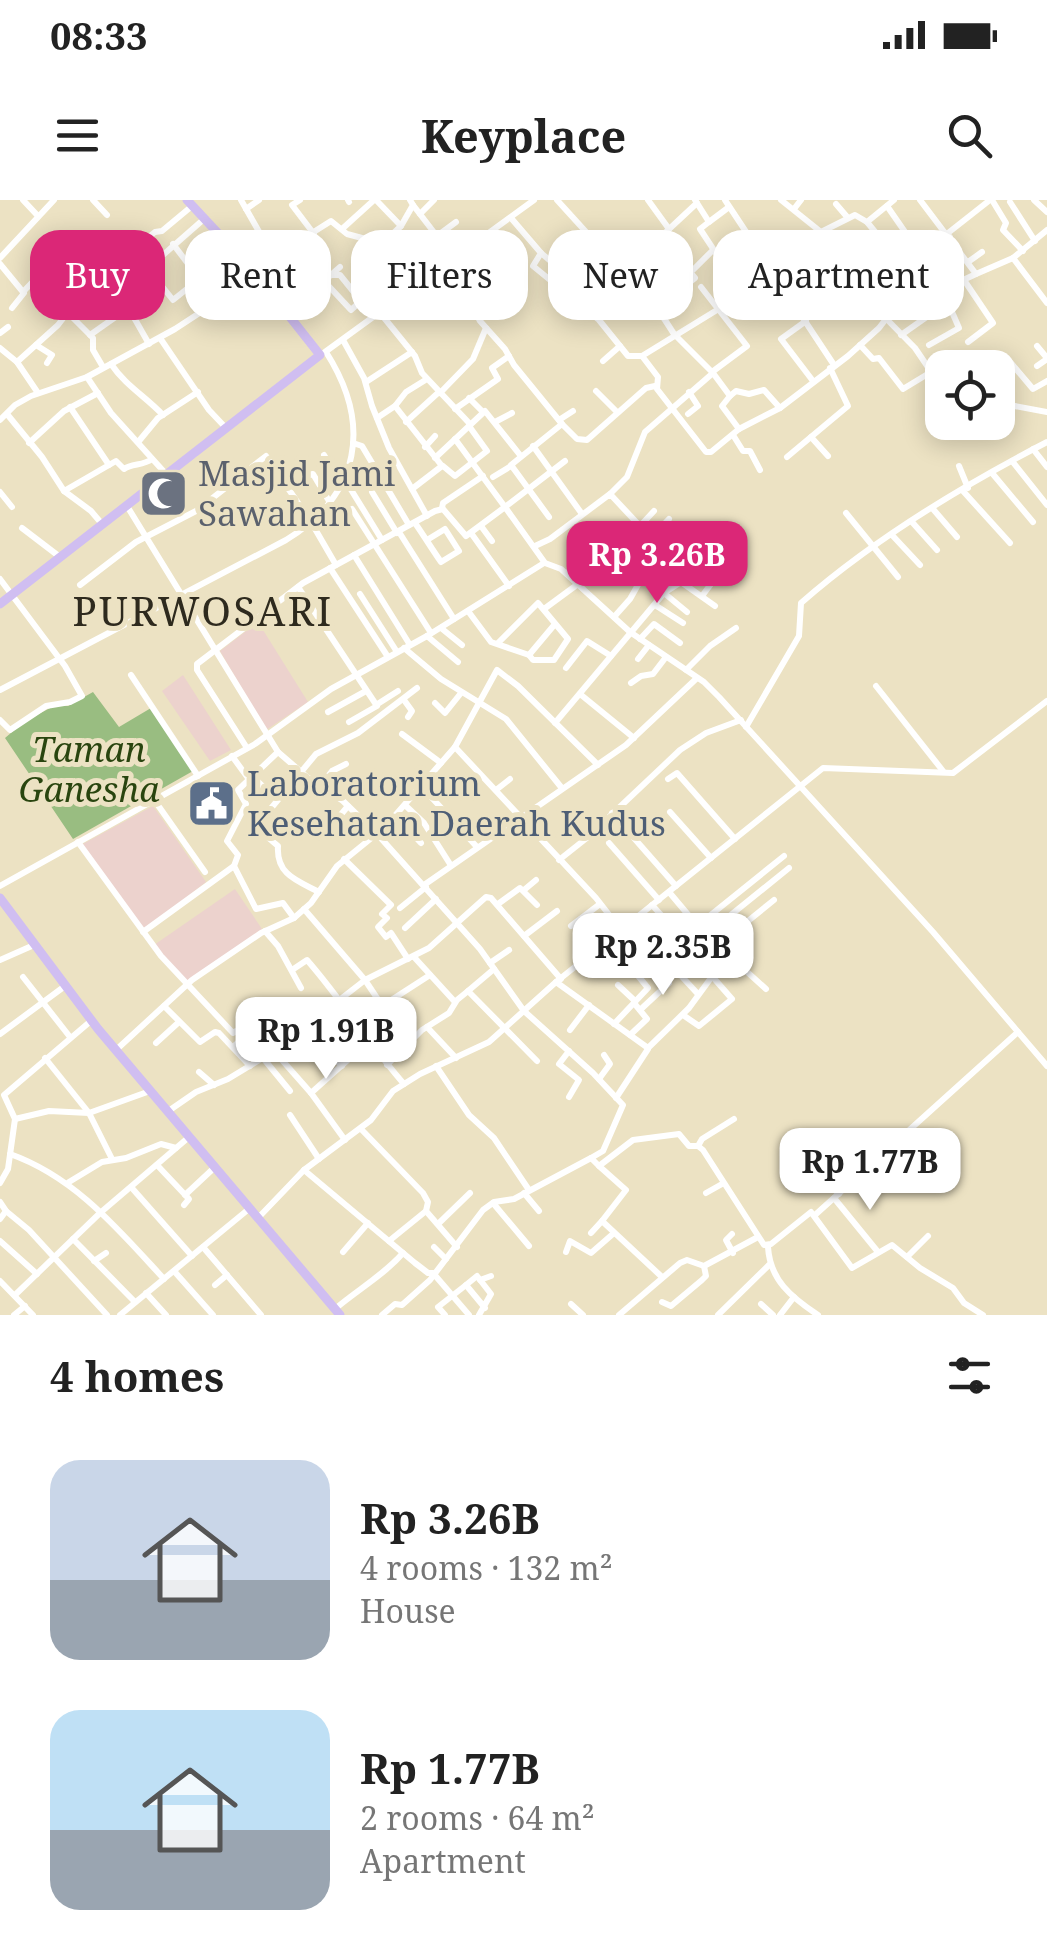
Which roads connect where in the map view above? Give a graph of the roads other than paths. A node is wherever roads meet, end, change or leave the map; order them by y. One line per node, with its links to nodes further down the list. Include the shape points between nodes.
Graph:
1 (23, 200): 29 (street)
2 (54, 200): 29 (street)
3 (241, 200): 24 (street)
4 (259, 200): 24 (street)
5 (375, 200): 36 (street); 37 (street)
6 (434, 200): 28 (street)
7 (557, 200): 47 (street)
8 (648, 200): 17 (street, via 668,230)
9 (782, 200): 25 (street)
10 (802, 200): 25 (street)
11 (920, 200): 53 (street)
12 (991, 200): 54 (street); 62 (street, via 1006,223 1003,230)
13 (1035, 200): 26 (street)
14 (411, 201): 28 (street); 36 (street)
15 (531, 201): 30 (street)
16 (294, 202): 41 (street)
17 (696, 202): 34 (street)
18 (1010, 202): 57 (street)
19 (97, 203): 27 (street)
20 (190, 203): 32 (main road); 38 (street)
21 (889, 203): 35 (street); 52 (street)
22 (727, 204): 34 (street); 48 (street)
23 (836, 204): 31 (street)
24 (246, 209): 40 (street)
25 (794, 210): 49 (street)
26 (1047, 212)
27 (107, 214)
28 (420, 214): 44 (street)
29 (38, 216): 68 (street)
30 (511, 218): 46 (street); 64 (street)
31 (848, 218): 35 (street, via 857,214); 50 (street)
32 (204, 219): 39 (main road); 58 (street)
33 (456, 222): 45 (street)
34 (709, 222): 59 (street, via 700,229)
35 (867, 222): 51 (street)
36 (401, 226): 43 (street)
37 (342, 229): 42 (street, via 332,221); 56 (street)
38 (163, 230)
39 (214, 230)
40 (258, 230)
41 (312, 230)
42 (320, 230)
43 (397, 230)
44 (431, 230)
45 (445, 230)
46 (495, 230)
47 (584, 230)
48 (745, 230)
49 (820, 230)
50 (827, 230)
51 (874, 230)
52 (905, 230)
53 (945, 230)
54 (955, 230)
55 (1047, 230): 57 (street)
56 (351, 234)
57 (1036, 241): 62 (street)
58 (173, 244): 60 (street); 69 (street)
59 (713, 245)
60 (165, 251)
61 (713, 251): 72 (street)
62 (1023, 251): 66 (street)
63 (982, 252): 70 (street)
64 (541, 253): 67 (street); 115 (street, via 533,266)
65 (964, 256): 70 (street)
66 (1013, 258): 74 (street); 83 (street)
67 (548, 259)
68 (0, 261): 82 (street)
69 (185, 261)
70 (968, 262): 74 (street)
71 (340, 267): 75 (street)
72 (693, 269)
73 (100, 274): 73 (street, via 79,246 65,248 92,280)
74 (976, 274): 77 (street)
75 (331, 275)
76 (328, 278): 76 (street, via 340,275 362,300 352,310)
77 (964, 280): 110 (street, via 993,323)
78 (165, 285): 81 (street, via 173,300)
79 (30, 286): 82 (street)
80 (701, 287): 84 (street)
81 (185, 290)
82 (24, 292): 85 (street)
83 (1047, 303)
84 (713, 304)
85 (12, 308)
86 (713, 312): 105 (street)
87 (61, 320): 113 (street)
88 (75, 320): 107 (street)
89 (111, 320): 107 (street)
90 (135, 320): 111 (street)
91 (188, 320): 108 (street)
92 (295, 320): 119 (main road)
93 (372, 320): 109 (street)
94 (386, 320): 118 (street)
95 (481, 320): 103 (street)
96 (665, 320): 105 (street)
97 (725, 320): 131 (street, via 747,348)
98 (886, 320): 106 (street); 114 (street)
99 (923, 320): 106 (street)
100 (956, 320): 112 (street, via 959,328)
101 (806, 321): 129 (street); 136 (street, via 781,338 781,350)
102 (8, 326): 104 (street)
103 (486, 328): 120 (street); 142 (street, via 485,348)
104 (0, 333)
105 (674, 334): 121 (street); 131 (street)
106 (901, 334): 126 (street)
107 (90, 335): 127 (street)
108 (160, 338): 111 (street); 141 (street)
109 (344, 340): 119 (street); 137 (street)
110 (968, 342)
111 (149, 344): 127 (street)
112 (929, 344)
113 (36, 345): 124 (street); 125 (street, via 52,355)
114 (860, 345): 129 (street); 132 (street, via 881,359 904,390)
115 (620, 346): 121 (street, via 630,357); 123 (street)
116 (1037, 346): 122 (street)
117 (0, 348): 124 (street)
118 (412, 352): 134 (street); 137 (street)
119 (323, 354): 170 (main road); 177 (street, via 350,396)
120 (510, 356): 146 (street); 148 (street, via 492,368 499,378)
121 (642, 356): 138 (street, via 658,377)
122 (1047, 358): 128 (street)
123 (603, 360)
124 (18, 362): 144 (street)
125 (46, 364)
126 (925, 364)
127 (107, 366): 133 (street); 162 (street)
128 (1037, 366)
129 (832, 367): 136 (street); 173 (street, via 848,406)
130 (1015, 368): 135 (street, via 1032,389)
131 (712, 372): 143 (street); 147 (street)
132 (925, 376)
133 (86, 377): 144 (street); 145 (street)
134 (428, 379): 142 (street); 150 (street)
135 (1047, 380)
136 (814, 381): 154 (street)
137 (366, 382): 165 (street)
138 (655, 386): 149 (street); 153 (street)
139 (554, 390): 146 (street)
140 (596, 391): 159 (street)
141 (198, 392): 162 (street); 170 (street)
142 (439, 392): 155 (street); 166 (street)
143 (690, 392): 153 (street); 163 (street, via 698,406)
144 (38, 393): 164 (street)
145 (98, 394): 152 (street); 175 (street)
146 (541, 396): 168 (street)
147 (730, 396): 154 (street, via 764,390); 171 (street, via 722,406)
148 (470, 398): 155 (street); 157 (street)
149 (631, 401): 156 (street); 159 (street)
150 (395, 406): 165 (street); 166 (street)
151 (1015, 406): 160 (street)
152 (70, 407): 178 (street); 193 (street)
153 (670, 408): 171 (street, via 707,452); 213 (street, via 642,435 631,471)
154 (780, 408): 171 (street)
155 (455, 409): 169 (street)
156 (641, 410)
157 (483, 412): 167 (street); 169 (street)
158 (572, 412): 168 (street)
159 (617, 412): 168 (street, via 584,440)
160 (1047, 412)
161 (512, 413): 167 (street)
162 (163, 414): 175 (street)
163 (688, 414)
164 (3, 417): 178 (street)
165 (377, 418): 208 (street)
166 (406, 422): 180 (street)
167 (496, 422): 185 (street)
168 (560, 422): 179 (street)
169 (470, 425): 174 (street); 183 (street)
170 (226, 428): 201 (main road)
171 (736, 432): 198 (street)
172 (435, 436): 180 (street)
173 (810, 437): 186 (street); 187 (street)
174 (455, 439): 189 (street); 192 (street)
175 (139, 441): 188 (street)
176 (1047, 442): 181 (street)
177 (353, 443): 205 (street); 232 (street, via 362,446)
178 (29, 444): 210 (street)
179 (533, 446): 185 (street); 199 (street)
180 (424, 447): 189 (street)
181 (1033, 449): 191 (street); 197 (street)
182 (498, 450): 183 (street)
183 (486, 451): 192 (street)
184 (324, 455): 205 (street)
185 (520, 456): 195 (street)
186 (828, 456)
187 (786, 457)
188 (152, 458): 193 (street, via 124,469 116,461); 201 (street)
189 (435, 458): 194 (street)
190 (565, 461): 199 (street)
191 (1012, 461): 200 (street); 215 (street)
192 (473, 464): 194 (street, via 454,476); 203 (street)
193 (109, 465): 210 (street)
194 (442, 466): 208 (street)
195 (511, 466): 204 (street); 207 (street)
196 (959, 466): 209 (street)
197 (1047, 467)
198 (760, 470)
199 (550, 471): 207 (street); 224 (street)
200 (992, 473): 209 (street); 230 (street)
201 (166, 474): 216 (main road)
202 (306, 476): 214 (street, via 313,474)
203 (483, 476): 218 (street); 220 (street)
204 (492, 477)
205 (341, 484): 214 (street)
206 (350, 488): 245 (street)
207 (528, 488): 218 (street); 226 (street)
208 (412, 489): 225 (street)
209 (966, 489): 221 (street); 246 (street)
210 (64, 491): 231 (street)
211 (0, 492): 217 (street)
212 (372, 492): 236 (street)
213 (610, 494): 224 (street); 234 (street)
214 (329, 502): 228 (street)
215 (1047, 505)
216 (127, 506): 231 (main road); 239 (street)
217 (12, 507)
218 (506, 507): 233 (street); 247 (street)
219 (352, 508): 245 (street)
220 (443, 509): 225 (street); 237 (street, via 461,533)
221 (933, 509): 229 (street); 241 (street)
222 (654, 511): 234 (street)
223 (846, 513): 248 (street)
224 (582, 514): 247 (street)
225 (427, 516): 232 (street)
226 (549, 517)
227 (669, 519): 240 (street)
228 (311, 522): 239 (street, via 266,456 192,514); 255 (street); 270 (street)
229 (912, 522): 238 (street); 249 (street)
230 (1034, 522)
231 (102, 524): 252 (main road)
232 (412, 524): 236 (street); 243 (street)
233 (481, 526): 237 (street); 244 (street)
234 (641, 526): 240 (street)
235 (22, 528): 252 (street)
236 (398, 532): 245 (street); 279 (street)
237 (471, 533): 266 (street)
238 (892, 534): 248 (street); 254 (street)
239 (144, 537): 261 (street); 270 (street)
240 (652, 537): 251 (street)
241 (957, 537)
242 (614, 539): 257 (street)
243 (427, 540): 243 (street, via 445,530 459,551 441,562)
244 (492, 541)
245 (378, 542): 250 (street); 285 (street)
246 (1010, 543)
247 (535, 546): 253 (street)
248 (874, 547): 259 (street); 323 (street, via 801,602 799,636)
249 (937, 550)
250 (354, 555): 255 (street); 291 (street)
251 (667, 555): 256 (street); 278 (street)
252 (60, 557): 267 (main road)
253 (544, 563): 257 (street); 266 (street)
254 (920, 565)
255 (333, 567): 265 (street); 295 (street)
256 (684, 567)
257 (567, 573): 262 (street)
258 (696, 574): 264 (street)
259 (898, 577)
260 (0, 579): 267 (street)
261 (80, 584)
262 (578, 584): 275 (street); 278 (street)
263 (710, 584): 271 (street)
264 (688, 585): 269 (street, via 680,582); 271 (street)
265 (298, 586): 292 (street); 303 (street)
266 (509, 586): 276 (street)
267 (13, 594): 272 (main road); 298 (street)
268 (360, 594): 291 (street)
269 (664, 594): 273 (street); 277 (street)
270 (181, 595): 292 (street); 298 (street)
271 (702, 596): 274 (street)
272 (0, 604)
273 (656, 605): 280 (street); 284 (street)
274 (715, 606)
275 (544, 610): 281 (street); 287 (street, via 536,604)
276 (468, 611): 279 (street); 287 (street)
277 (687, 612)
278 (614, 617): 284 (street)
279 (454, 619): 282 (street)
280 (682, 623)
281 (555, 624): 293 (street); 293 (street, via 568,639 554,660)
282 (440, 628): 285 (street); 289 (street)
283 (736, 628): 301 (street)
284 (630, 632): 286 (street); 294 (street)
285 (428, 634): 291 (street); 299 (street)
286 (640, 639): 288 (street, via 654,624); 290 (street)
287 (498, 643): 293 (street)
288 (680, 644)
289 (462, 645)
290 (648, 645): 296 (street); 297 (street)
291 (404, 648): 295 (street); 311 (street)
292 (216, 650): 325 (street); 328 (street, via 196,668)
293 (529, 655)
294 (610, 656): 300 (street, via 588,641); 312 (street)
295 (388, 657): 303 (street)
296 (666, 657): 301 (street); 305 (street, via 653,674)
297 (638, 658)
298 (59, 660): 308 (street); 320 (street, via 82,696 52,703 10,730)
299 (458, 662)
300 (566, 668)
301 (686, 670): 304 (street)
302 (131, 676): 336 (street)
303 (356, 676): 309 (street); 325 (street)
304 (697, 678): 323 (street); 326 (street)
305 (631, 683)
306 (876, 686): 335 (street)
307 (417, 688): 313 (street)
308 (0, 690)
309 (366, 691): 317 (street); 318 (street)
310 (398, 691): 317 (street)
311 (461, 693): 314 (street); 316 (street, via 446,713)
312 (580, 694): 322 (street); 326 (street)
313 (404, 700): 319 (street, via 412,711); 334 (street, via 324,748)
314 (479, 700): 322 (street, via 498,670); 327 (street); 343 (street, via 506,719)
315 (1047, 701): 335 (street, via 963,768)
316 (436, 703)
317 (376, 705): 321 (street)
318 (328, 712)
319 (408, 717)
320 (0, 720)
321 (349, 722)
322 (555, 723): 333 (street)
323 (744, 724): 341 (street); 350 (street, via 706,733 680,750)
324 (402, 734): 331 (street)
325 (268, 736): 328 (street); 329 (street)
326 (634, 738): 333 (street)
327 (455, 747): 331 (street); 344 (street)
328 (247, 748): 330 (street)
329 (278, 752): 334 (street); 337 (street)
330 (232, 756): 336 (street); 337 (street)
331 (442, 763): 342 (street)
332 (346, 764): 340 (street)
333 (598, 764): 343 (street)
334 (300, 771): 340 (street); 346 (street)
335 (944, 772): 341 (street, via 827,766)
336 (198, 776): 345 (street)
337 (250, 776): 346 (street); 365 (street, via 238,791 246,804 227,841 238,855)
338 (510, 779): 344 (street)
339 (668, 779): 355 (street, via 677,774)
340 (320, 786): 347 (street)
341 (800, 786): 355 (street); 436 (street)
342 (422, 787): 348 (street); 359 (street)
343 (561, 788): 353 (street)
344 (496, 790): 353 (street)
345 (155, 800): 356 (street); 367 (street)
346 (277, 800): 373 (street, via 258,828 278,846 278,861 291,878)
347 (348, 806): 351 (street, via 332,826); 354 (street)
348 (406, 806): 352 (street); 364 (street)
349 (670, 812): 361 (street)
350 (614, 815): 363 (street); 371 (street)
351 (313, 816)
352 (396, 816): 354 (street); 357 (street)
353 (519, 817): 359 (street); 363 (street)
354 (378, 835): 362 (street); 370 (street)
355 (736, 838): 361 (street)
356 (78, 842): 369 (street); 393 (street)
357 (422, 843)
358 (609, 843): 377 (street)
359 (477, 847): 364 (street)
360 (784, 856): 389 (street)
361 (711, 858): 371 (street)
362 (344, 859): 373 (street); 401 (street, via 391,904 378,926)
363 (560, 860): 379 (street)
364 (450, 864): 370 (street)
365 (234, 866): 385 (street, via 256,909 283,903); 393 (street)
366 (788, 868): 394 (street)
367 (204, 872)
368 (536, 880): 372 (street)
369 (0, 886)
370 (425, 886): 375 (street); 381 (street)
371 (672, 889): 377 (street); 389 (street)
372 (524, 890): 378 (street); 380 (street)
373 (319, 892): 382 (street)
374 (0, 898): 383 (main road)
375 (436, 898): 387 (street); 390 (street)
376 (774, 900): 397 (street)
377 (656, 902): 391 (street); 406 (street)
378 (498, 904): 387 (street, via 489,896 481,899); 395 (street)
379 (600, 904): 388 (street); 391 (street)
380 (537, 906)
381 (400, 908)
382 (304, 910): 385 (street); 409 (street)
383 (10, 912): 386 (street); 396 (main road)
384 (557, 912): 395 (street)
385 (294, 918): 392 (street)
386 (0, 920)
387 (458, 924): 401 (street); 403 (street)
388 (571, 926)
389 (696, 926): 394 (street)
390 (405, 928)
391 (621, 930): 410 (street)
392 (265, 931): 405 (street); 412 (street)
393 (142, 932): 412 (street)
394 (706, 934): 397 (street)
395 (524, 936): 410 (street)
396 (34, 945): 402 (street); 414 (main road)
397 (717, 946): 400 (street)
398 (510, 950): 403 (street)
399 (661, 954): 418 (street)
400 (727, 956): 406 (street); 416 (street)
401 (411, 958): 407 (street); 409 (street)
402 (0, 960)
403 (492, 966): 417 (street); 426 (street)
404 (630, 966): 422 (street, via 648,988)
405 (292, 970): 415 (street); 419 (street, via 308,960)
406 (712, 974): 418 (street); 428 (street, via 732,999 699,1026)
407 (430, 975): 421 (street); 425 (street)
408 (23, 977): 420 (street)
409 (365, 980): 419 (street); 425 (street)
410 (559, 981): 423 (street); 426 (street)
411 (669, 983): 427 (street)
412 (187, 984): 424 (street); 443 (street, via 243,1038)
413 (618, 985): 422 (street)
414 (65, 986): 420 (street); 429 (main road)
415 (301, 988)
416 (766, 989)
417 (468, 992): 421 (street); 434 (street)
418 (697, 993): 428 (street)
419 (340, 999): 440 (street); 446 (street)
420 (42, 1001): 437 (street); 439 (street)
421 (456, 1002): 433 (street)
422 (634, 1002): 427 (street); 431 (street)
423 (589, 1005): 431 (street); 435 (street)
424 (164, 1006): 430 (street); 445 (street)
425 (382, 1006): 432 (street)
426 (524, 1010): 434 (street); 447 (street)
427 (640, 1010): 438 (street, via 647,1019)
428 (683, 1014): 444 (street)
429 (92, 1020): 439 (street); 445 (main road)
430 (179, 1022): 441 (street); 443 (street, via 200,1042 216,1032)
431 (614, 1024): 438 (street)
432 (396, 1025)
433 (426, 1027): 451 (street); 453 (street)
434 (503, 1030): 451 (street); 452 (street)
435 (570, 1030)
436 (1018, 1032): 457 (street); 484 (street)
437 (0, 1034)
438 (630, 1035): 444 (street)
439 (70, 1038): 449 (street)
440 (368, 1042): 453 (street); 455 (street)
441 (156, 1043)
442 (320, 1046): 455 (street)
443 (233, 1048): 454 (street)
444 (648, 1048): 467 (street)
445 (116, 1050): 462 (main road)
446 (274, 1051): 450 (street); 464 (street)
447 (568, 1051): 459 (street); 466 (street, via 559,1064 579,1080)
448 (604, 1055): 459 (street, via 610,1064)
449 (45, 1058): 465 (street); 469 (street)
450 (263, 1058): 454 (street); 463 (street)
451 (456, 1058): 456 (street)
452 (537, 1061)
453 (387, 1065): 460 (street)
454 (250, 1066): 461 (street)
455 (342, 1066): 464 (street)
456 (436, 1066): 460 (street); 495 (street)
457 (1047, 1066)
458 (199, 1072): 461 (street)
459 (599, 1079): 467 (street)
460 (404, 1084): 473 (street)
461 (214, 1086): 468 (street)
462 (150, 1091): 468 (main road); 469 (street)
463 (290, 1091)
464 (311, 1093): 475 (street)
465 (1, 1096): 471 (street)
466 (569, 1097)
467 (616, 1098): 482 (street, via 622,1113)
468 (167, 1112): 474 (main road)
469 (89, 1114): 471 (street, via 50,1111); 481 (street)
470 (290, 1115): 480 (street)
471 (14, 1119): 479 (street)
472 (734, 1120): 477 (street)
473 (362, 1128): 475 (street); 504 (street, via 422,1192)
474 (190, 1137): 478 (street); 486 (main road)
475 (345, 1140): 480 (street)
476 (858, 1144): 484 (street)
477 (698, 1146): 482 (street, via 677,1134 644,1138); 492 (street)
478 (176, 1148): 481 (street, via 164,1144); 485 (street)
479 (10, 1154): 488 (street); 490 (street)
480 (318, 1158): 487 (street)
481 (112, 1159): 488 (street)
482 (594, 1162): 495 (street); 510 (street, via 626,1190)
483 (831, 1163): 493 (street)
484 (873, 1163): 491 (street); 493 (street)
485 (156, 1165): 494 (street); 498 (street)
486 (215, 1167): 498 (street); 503 (main road)
487 (304, 1170): 509 (street); 511 (street)
488 (67, 1182): 506 (street)
489 (826, 1182): 499 (street)
490 (0, 1183)
491 (889, 1183)
492 (722, 1184): 497 (street); 516 (street)
493 (850, 1184): 499 (street)
494 (131, 1187): 506 (street); 532 (street)
495 (527, 1191): 501 (street); 505 (street)
496 (470, 1193): 512 (street)
497 (706, 1193)
498 (185, 1195): 502 (street)
499 (836, 1196): 508 (street); 529 (street)
500 (0, 1202): 507 (street)
501 (493, 1203): 522 (street); 524 (street)
502 (184, 1205)
503 (250, 1208): 509 (main road); 523 (street)
504 (426, 1211): 512 (street); 520 (street)
505 (539, 1211)
506 (100, 1213): 518 (street); 545 (street)
507 (3, 1215): 533 (street)
508 (815, 1215): 525 (street, via 808,1213); 529 (street, via 852,1268)
509 (258, 1218): 561 (main road)
510 (602, 1221): 513 (street); 514 (street)
511 (368, 1223): 520 (street); 526 (street)
512 (438, 1224): 524 (street)
513 (591, 1233)
514 (614, 1233): 527 (street, via 591,1253 570,1242); 544 (street)
515 (732, 1234): 528 (street, via 726,1240)
516 (758, 1236): 525 (street); 528 (street)
517 (928, 1236): 534 (street)
518 (73, 1239): 533 (street); 536 (street)
519 (0, 1241): 540 (street)
520 (389, 1241): 531 (street)
521 (434, 1246): 535 (street)
522 (529, 1246)
523 (202, 1247): 532 (street); 542 (street)
524 (458, 1247): 535 (street)
525 (768, 1247): 537 (street)
526 (342, 1252)
527 (566, 1252)
528 (733, 1252): 538 (street)
529 (878, 1252): 534 (street, via 890,1244)
530 (106, 1253): 536 (street)
531 (403, 1253): 541 (street); 561 (street)
532 (192, 1256): 539 (street)
533 (55, 1257): 540 (street); 565 (street)
534 (907, 1257): 578 (street)
535 (446, 1259): 541 (street)
536 (94, 1261): 554 (street)
537 (769, 1265): 553 (street); 575 (street)
538 (704, 1266): 544 (street, via 686,1260); 555 (street, via 702,1280 670,1306)
539 (174, 1271): 545 (street); 568 (street)
540 (37, 1274): 551 (street)
541 (434, 1274): 552 (street); 570 (street)
542 (227, 1275): 548 (street); 569 (street)
543 (491, 1276): 546 (street)
544 (662, 1277): 562 (street)
545 (164, 1278): 550 (street)
546 (480, 1280): 549 (street); 559 (street, via 492,1294)
547 (0, 1281): 551 (street)
548 (215, 1285)
549 (466, 1285): 552 (street); 559 (street)
550 (146, 1293): 554 (street); 567 (street)
551 (15, 1295): 558 (street)
552 (451, 1295): 560 (street); 572 (street)
553 (794, 1297): 576 (street); 577 (street)
554 (135, 1302): 566 (street)
555 (662, 1302)
556 (571, 1304): 574 (street)
557 (761, 1304): 576 (street)
558 (25, 1306): 563 (street); 564 (street)
559 (484, 1308): 573 (street)
560 (435, 1310): 571 (street)
561 (337, 1312)
562 (624, 1313)
563 (14, 1315)
564 (33, 1315)
565 (107, 1315)
566 (120, 1315)
567 (166, 1315)
568 (213, 1315)
569 (261, 1315)
570 (382, 1315)
571 (445, 1315)
572 (469, 1315)
573 (478, 1315)
574 (583, 1315)
575 (718, 1315)
576 (776, 1315)
577 (818, 1315)
578 (983, 1315)

